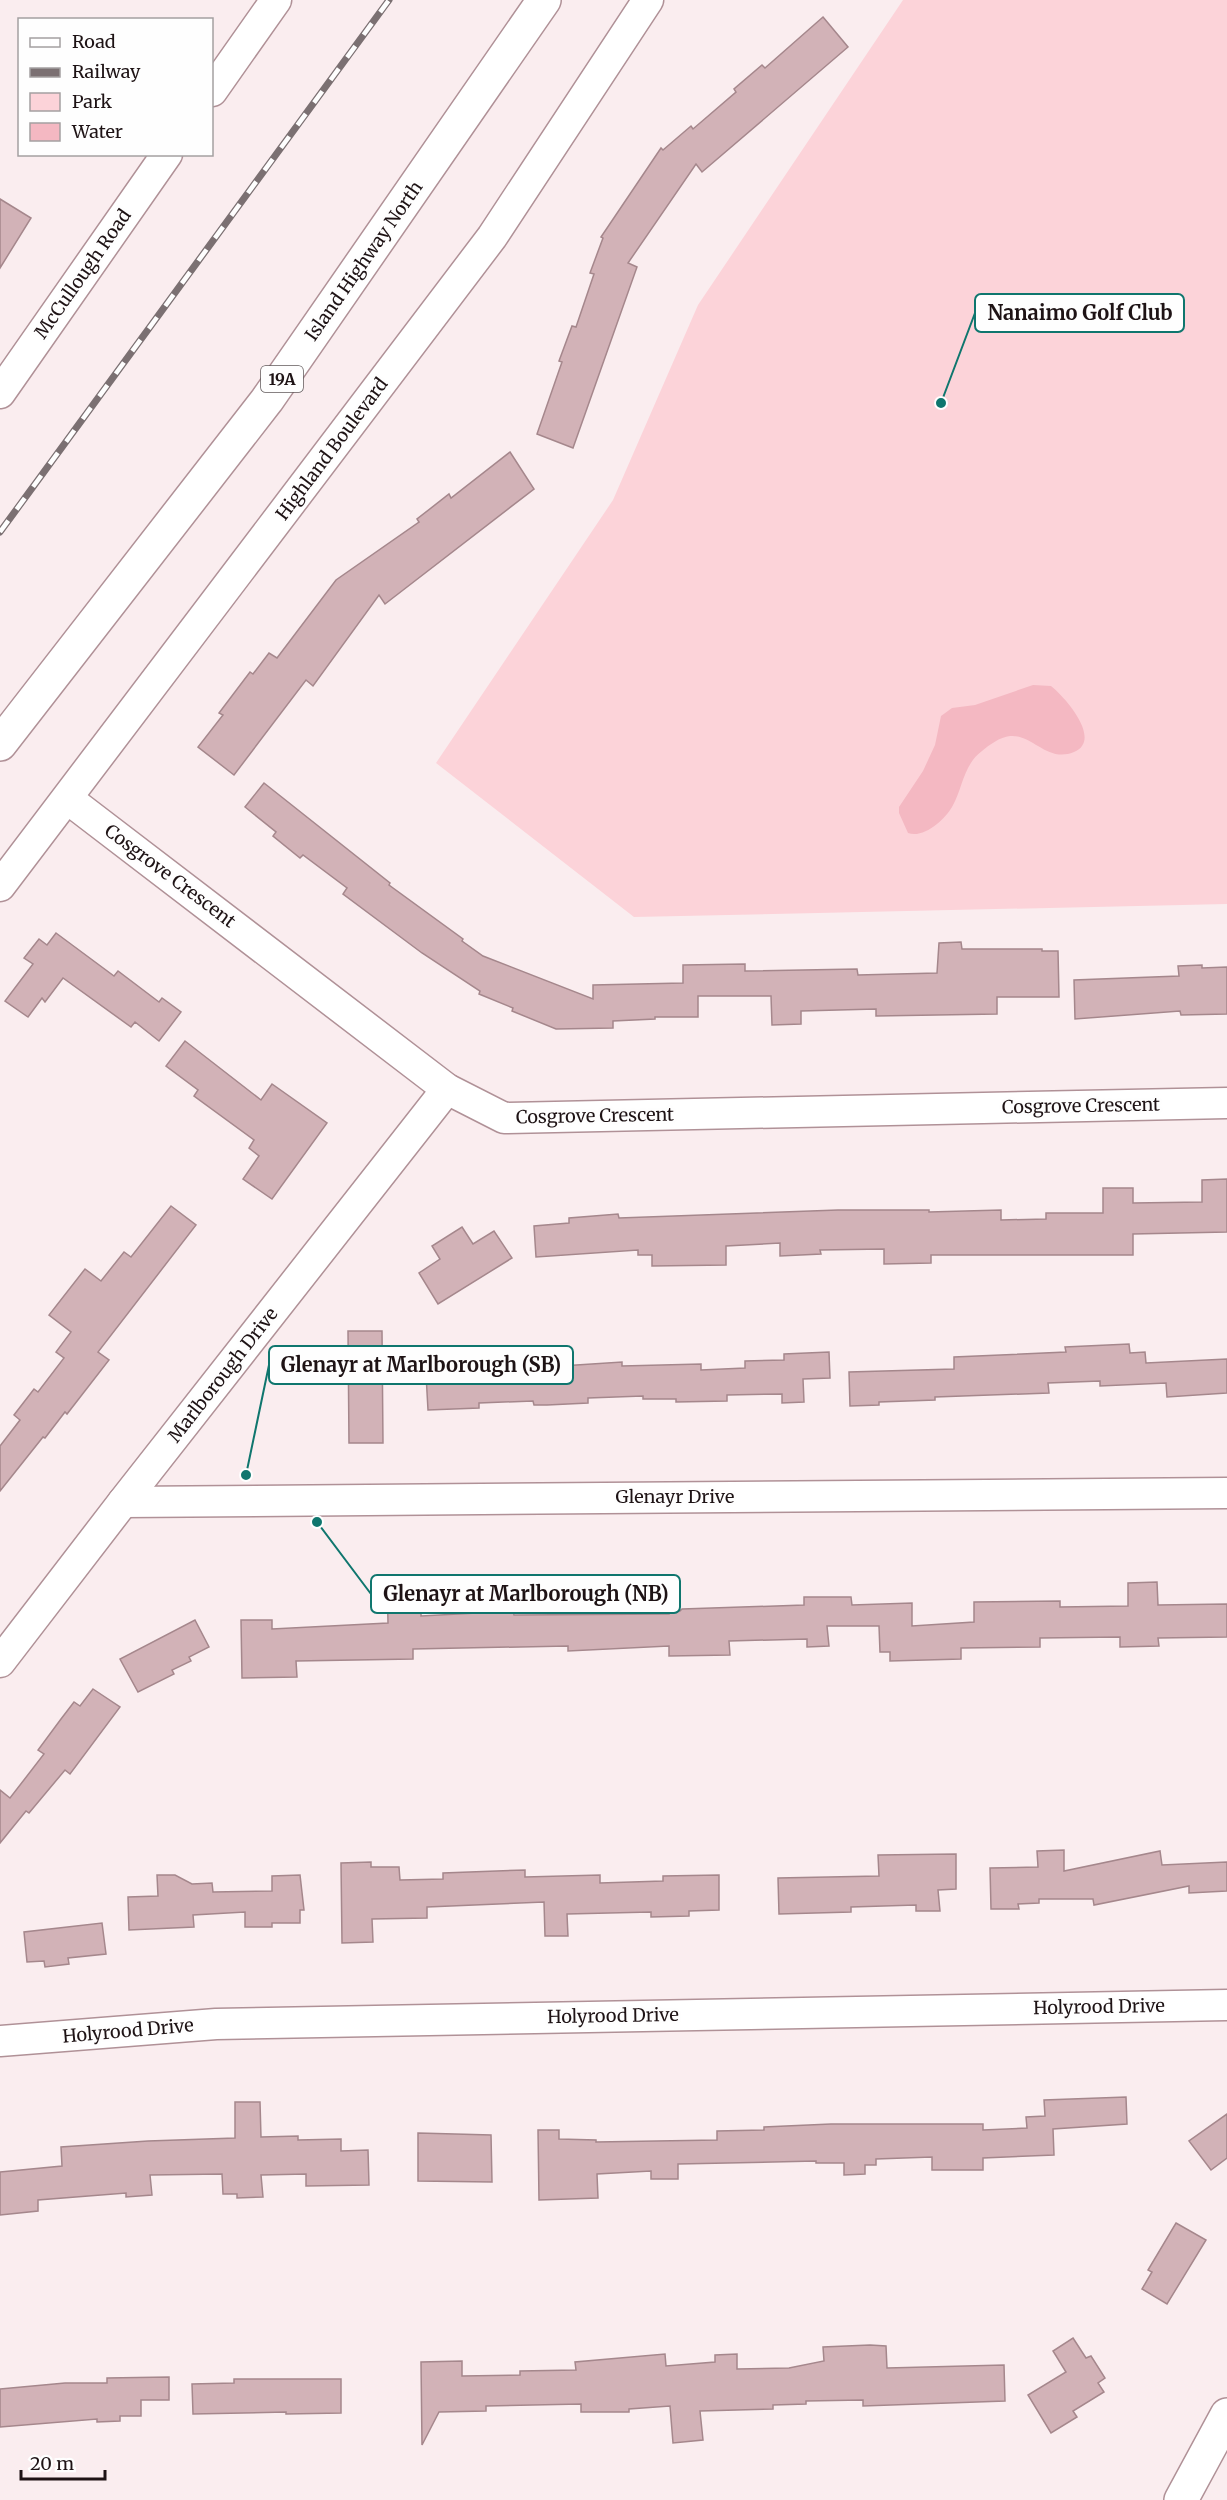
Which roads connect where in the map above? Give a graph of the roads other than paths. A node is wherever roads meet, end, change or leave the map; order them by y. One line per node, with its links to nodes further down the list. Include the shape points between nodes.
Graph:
1 (276, 0): 4 (street)
2 (544, 0): 7 (main road, Island Highway North / 19A, via 267,400)
3 (648, 0): 8 (street, Highland Boulevard, via 492,237)
4 (213, 91)
5 (166, 156): 6 (street, McCullough Road)
6 (0, 393)
7 (0, 744)
8 (68, 799): 9 (street, Highland Boulevard); 10 (street, Cosgrove Crescent)
9 (0, 886)
10 (447, 1089): 11 (street, Cosgrove Crescent, via 504,1118); 13 (street, Marlborough Drive)
11 (1227, 1103)
12 (1227, 1493): 13 (street, Glenayr Drive)
13 (123, 1502): 14 (street, Marlborough Drive)
14 (0, 1662)
15 (1227, 2005): 16 (street, Holyrood Drive, via 216,2024)
16 (0, 2041)
17 (1227, 2415): 18 (main road)
18 (1181, 2500)

